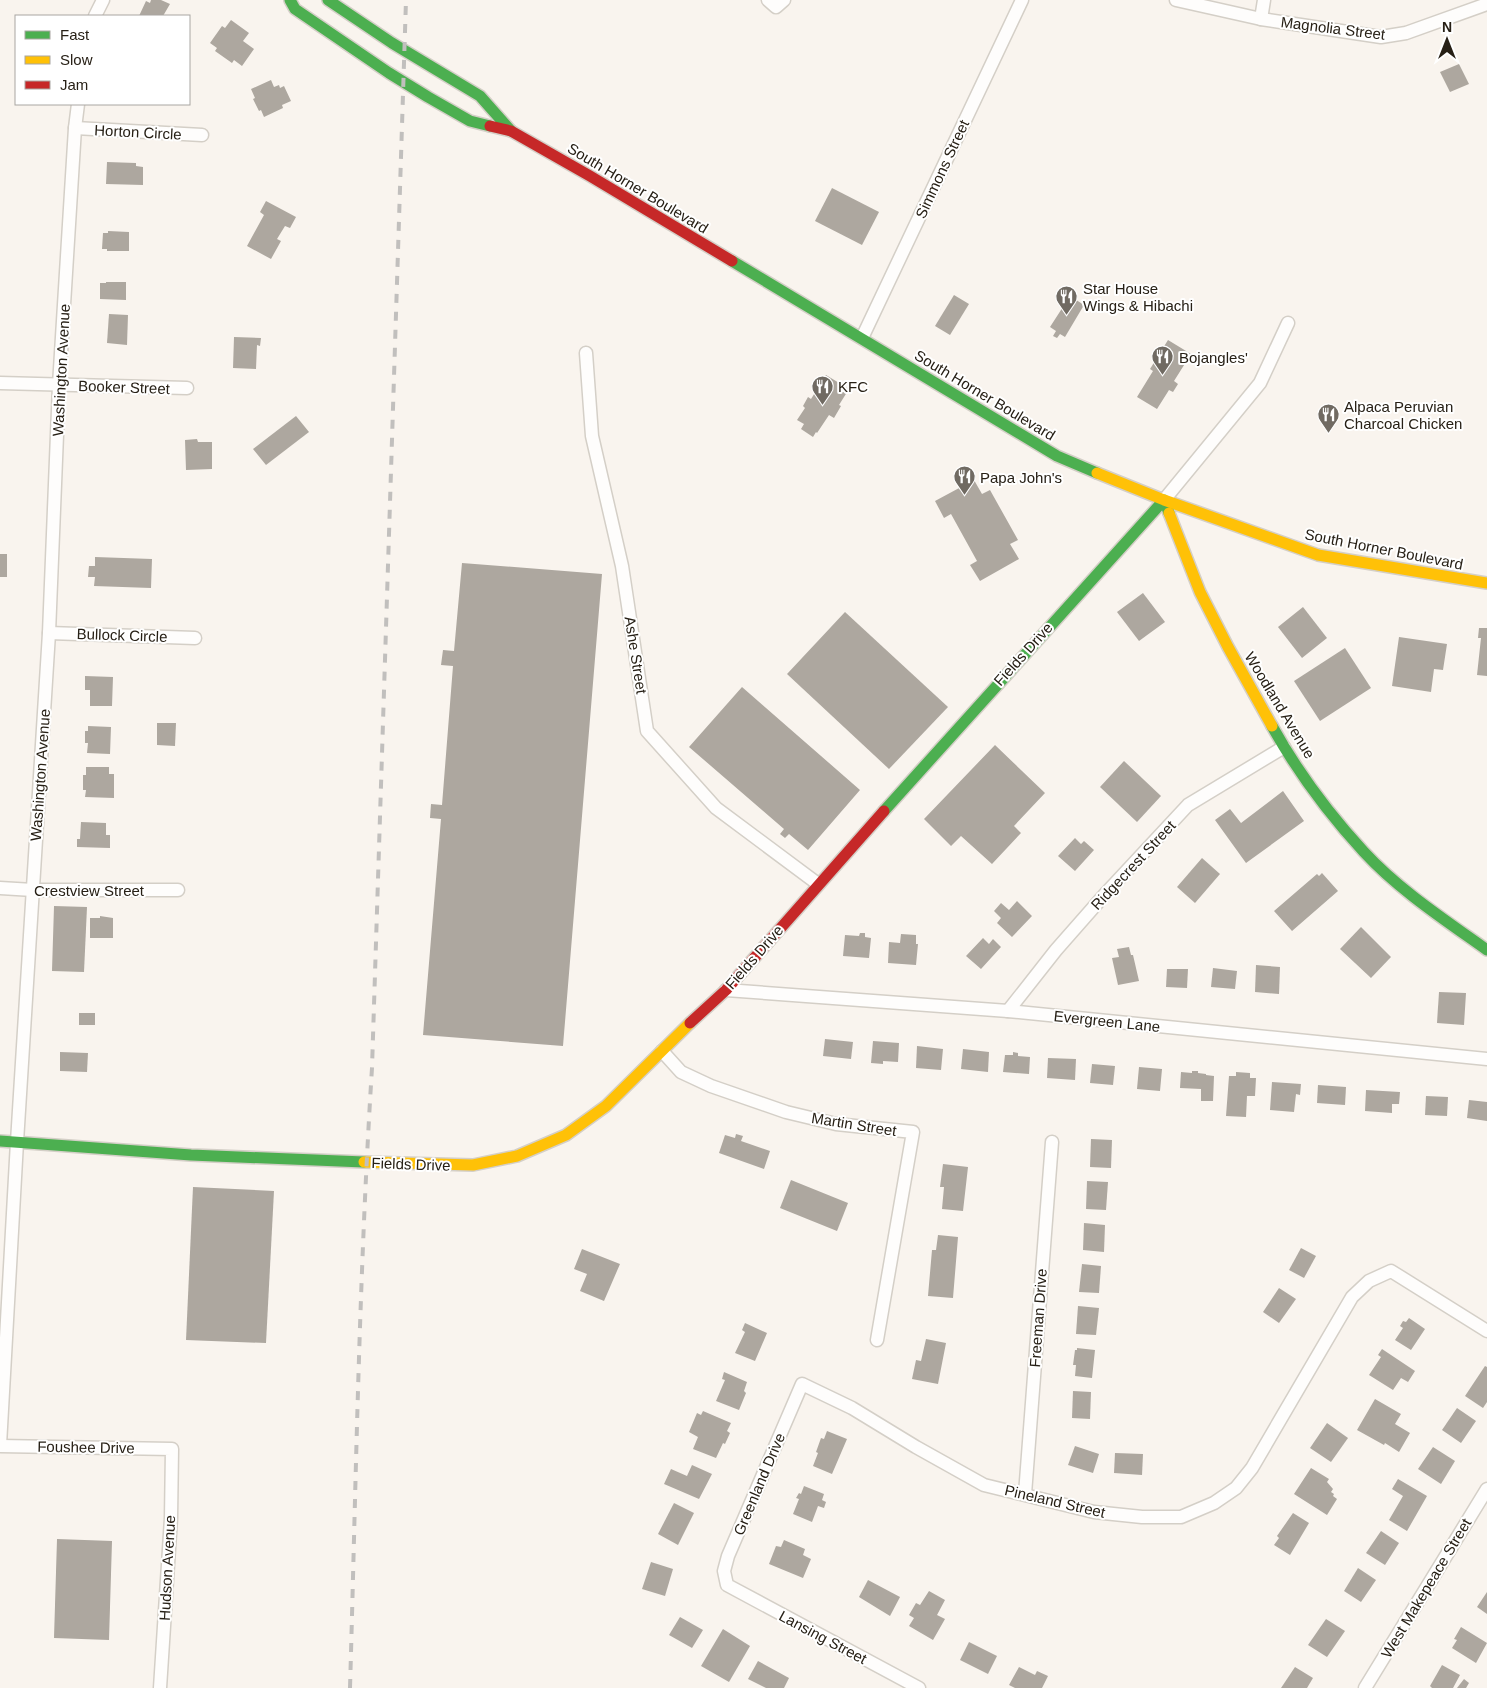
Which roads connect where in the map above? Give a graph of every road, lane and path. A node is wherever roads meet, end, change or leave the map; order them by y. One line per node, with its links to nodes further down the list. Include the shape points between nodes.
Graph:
1 (103, 0): 8 (street)
2 (290, 0): 12 (street, South Horner Boulevard, via 295,9 428,97 470,121)
3 (328, 0): 12 (street, South Horner Boulevard, via 480,96)
4 (1022, 0): 15 (street, Simmons Street)
5 (1176, 0): 9 (street, Magnolia Street)
6 (1264, 0): 9 (street)
7 (1487, 4): 9 (street, Magnolia Street, via 1406,33 1381,37)
8 (96, 15)
9 (1262, 19)
10 (78, 105): 11 (street, Washington Avenue)
11 (75, 128): 13 (street, Horton Circle); 18 (street, Washington Avenue)
12 (511, 131): 15 (street, South Horner Boulevard)
13 (202, 135)
14 (1288, 323): 20 (street, Fields Drive, via 1260,383)
15 (862, 338): 20 (street, South Horner Boulevard, via 1057,456)
16 (586, 353): 25 (street, Ashe Street, via 592,436 622,566 648,731 716,808)
17 (0, 383): 18 (street, Booker Street)
18 (59, 385): 19 (street, Booker Street); 22 (street, Washington Avenue)
19 (187, 388)
20 (1164, 500): 21 (street, South Horner Boulevard, via 1318,555); 24 (street, Woodland Avenue, via 1200,592); 25 (street, Fields Drive)
21 (1487, 583)
22 (49, 633): 23 (street, Bullock Circle); 27 (street, Washington Avenue)
23 (195, 638)
24 (1284, 747): 29 (street, Woodland Avenue, via 1365,853 1432,910); 31 (street, Ridgecrest Street, via 1188,805 1075,928)
25 (818, 884): 30 (street, Fields Drive)
26 (0, 888): 27 (street, Crestview Street)
27 (33, 890): 28 (street, Crestview Street); 35 (street, Washington Avenue)
28 (178, 890)
29 (1487, 950)
30 (726, 990): 31 (street, Evergreen Lane); 32 (street, Fields Drive)
31 (1008, 1011): 33 (street, Evergreen Lane)
32 (662, 1051): 35 (street, Fields Drive, via 606,1106 566,1135 517,1156 473,1165 191,1155); 38 (street, Martin Street, via 682,1072 711,1086 786,1112 836,1124 913,1132)
33 (1487, 1059)
34 (0, 1141): 35 (street, Fields Drive)
35 (17, 1142): 40 (street, Washington Avenue)
36 (1052, 1142): 43 (street, Freeman Drive)
37 (1487, 1331): 43 (street, Pineland Street, via 1392,1271 1369,1281 1352,1297 1252,1468 1236,1488 1214,1502 1181,1516 1142,1516 1094,1512)
38 (877, 1340)
39 (802, 1384): 43 (street, Pineland Street, via 852,1408 984,1485); 44 (street, Greenland Drive, via 728,1556 724,1571)
40 (0, 1446): 41 (street, Foushee Drive)
41 (172, 1449): 46 (street, Hudson Avenue)
42 (1487, 1488): 45 (street, West Makepeace Street)
43 (1025, 1494)
44 (727, 1585): 47 (street, Lansing Street)
45 (1371, 1686)
46 (160, 1688)
47 (919, 1688)

